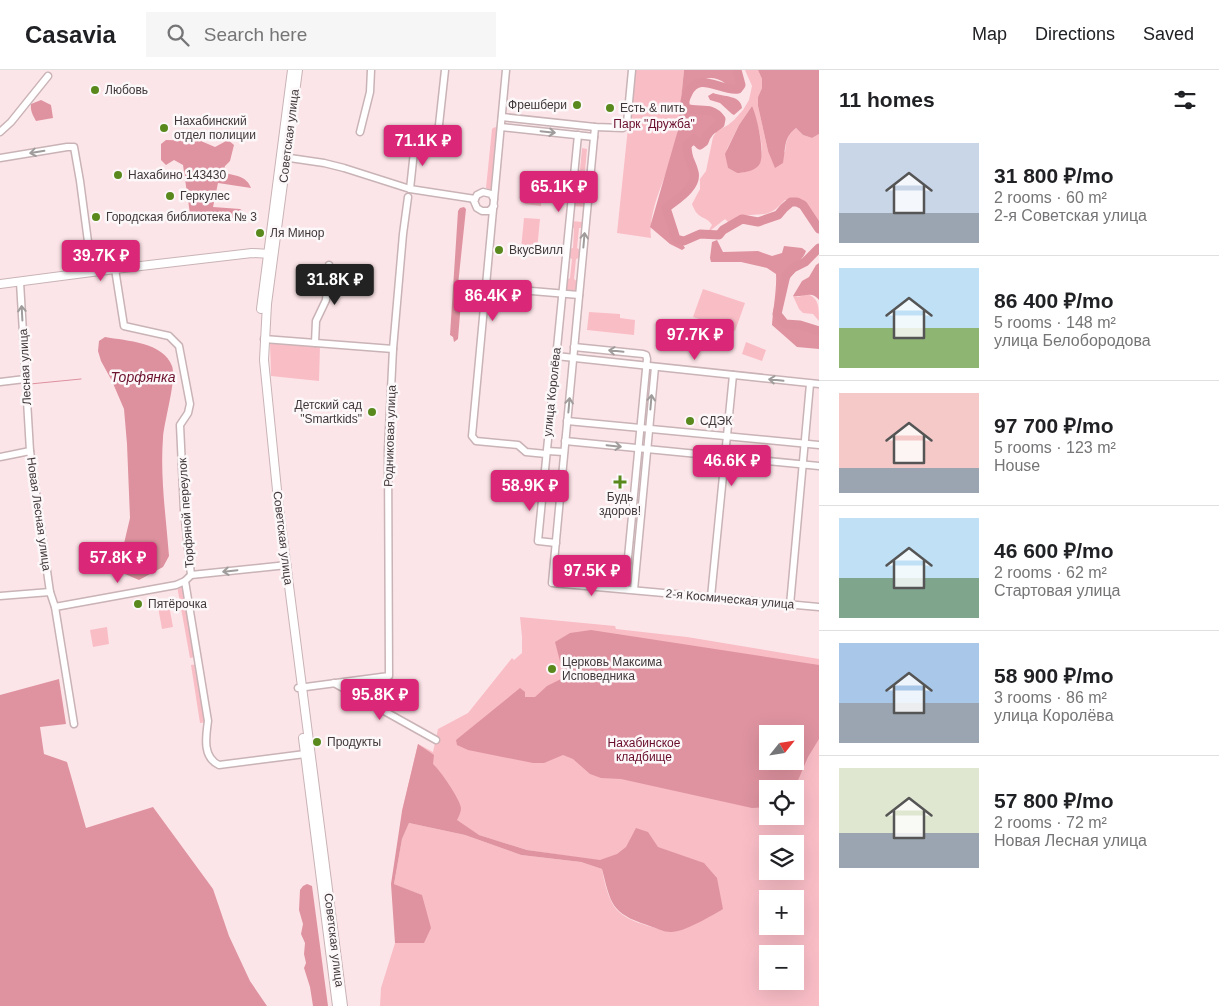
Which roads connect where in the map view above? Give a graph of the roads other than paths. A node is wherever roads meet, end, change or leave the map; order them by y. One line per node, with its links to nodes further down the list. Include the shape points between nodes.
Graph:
1 (292, 70): 17 (main road, Советская улица)
2 (298, 70): 17 (main road, Советская улица)
3 (371, 70): 12 (street, via 370,92)
4 (445, 70): 13 (street)
5 (506, 70): 8 (street)
6 (632, 70): 9 (street, via 624,128)
7 (48, 76): 11 (street)
8 (502, 117): 9 (street); 10 (street)
9 (595, 126): 15 (street, улица Королёва)
10 (501, 127): 14 (street, one-way to 14); 21 (street)
11 (0, 132)
12 (360, 132)
13 (438, 134)
14 (578, 135): 15 (street); 29 (street, улица Королёва)
15 (594, 137): 30 (street, улица Королёва, one-way to 15)
16 (415, 142): 19 (street, Родниковая улица)
17 (283, 157): 19 (street, via 337,166); 22 (main road, Советская улица)
18 (0, 158): 25 (street, one-way to 18, via 74,148)
19 (409, 193): 20 (street); 34 (street, Родниковая улица)
20 (475, 199): 21 (street, via 485,192 491,194); 21 (street, via 481,211 488,211)
21 (494, 202): 28 (street)
22 (270, 254): 24 (main road, via 252,253); 31 (main road, Советская улица); 61 (main road, Советская улица, via 260,321 259,361)
23 (329, 265): 32 (street, via 326,300 316,321)
24 (115, 269): 25 (main road); 62 (street, Торфяной переулок, via 124,326 169,336 179,346 190,404 180,425)
25 (92, 272): 26 (main road)
26 (20, 282): 27 (main road); 40 (street, Лесная улица, one-way to 26)
27 (0, 284)
28 (486, 287): 29 (street); 54 (street, via 472,436 476,441 518,445 526,452)
29 (562, 294): 30 (street); 35 (street, улица Королёва)
30 (579, 295): 33 (street, улица Королёва)
31 (264, 339): 32 (street); 61 (main road, Советская улица, via 268,416)
32 (315, 343): 34 (street)
33 (574, 347): 36 (street, улица Королёва); 37 (street, one-way to 33, via 647,359 643,354)
34 (393, 349): 73 (street, Родниковая улица, via 388,450 389,676)
35 (556, 356): 36 (street); 54 (street, улица Королёва)
36 (573, 358): 37 (street); 44 (street, улица Королёва, one-way to 36)
37 (646, 366): 38 (street); 45 (street)
38 (655, 367): 39 (street); 46 (street, one-way to 38)
39 (733, 375): 42 (street, one-way to 39); 47 (street)
40 (25, 379): 41 (street); 53 (street, Лесная улица)
41 (0, 382)
42 (810, 384): 43 (street); 49 (street)
43 (819, 384)
44 (567, 422): 45 (street); 48 (street, улица Королёва)
45 (640, 428): 46 (street); 51 (street)
46 (649, 429): 47 (street); 52 (street)
47 (727, 436): 49 (street); 57 (street)
48 (565, 441): 51 (street, one-way to 51); 55 (street, улица Королёва)
49 (804, 444): 50 (street); 58 (street)
50 (819, 445)
51 (638, 448): 52 (street); 65 (street)
52 (647, 449): 57 (street); 66 (street)
53 (30, 452): 56 (street); 67 (street, Новая Лесная улица)
54 (546, 452): 55 (street); 60 (street, улица Королёва, via 538,541)
55 (564, 452): 60 (street, улица Королёва)
56 (0, 457)
57 (725, 457): 58 (street); 69 (street)
58 (803, 465): 59 (street); 70 (street)
59 (819, 466)
60 (556, 542): 64 (street, улица Королёва)
61 (284, 565): 62 (street, one-way to 62); 74 (main road, Советская улица)
62 (191, 575): 63 (street, Торфяной переулок)
63 (185, 581): 71 (street); 77 (street, Торфяной переулок, via 208,721 207,748 214,761 219,765)
64 (552, 583): 65 (street, 2-я Космическая улица)
65 (625, 590): 66 (street, 2-я Космическая улица)
66 (634, 590): 69 (street, 2-я Космическая улица)
67 (50, 592): 68 (street); 71 (street, Новая Лесная улица)
68 (0, 596)
69 (711, 598): 70 (street, 2-я Космическая улица)
70 (790, 605): 72 (street, 2-я Космическая улица)
71 (55, 606): 75 (street, Новая Лесная улица)
72 (819, 607)
73 (334, 683): 74 (street); 76 (street)
74 (300, 688): 77 (main road, Советская улица); 79 (main road, Советская улица)
75 (74, 724)
76 (436, 740)
77 (305, 754): 78 (main road, Советская улица)
78 (337, 1006)
79 (343, 1006)

